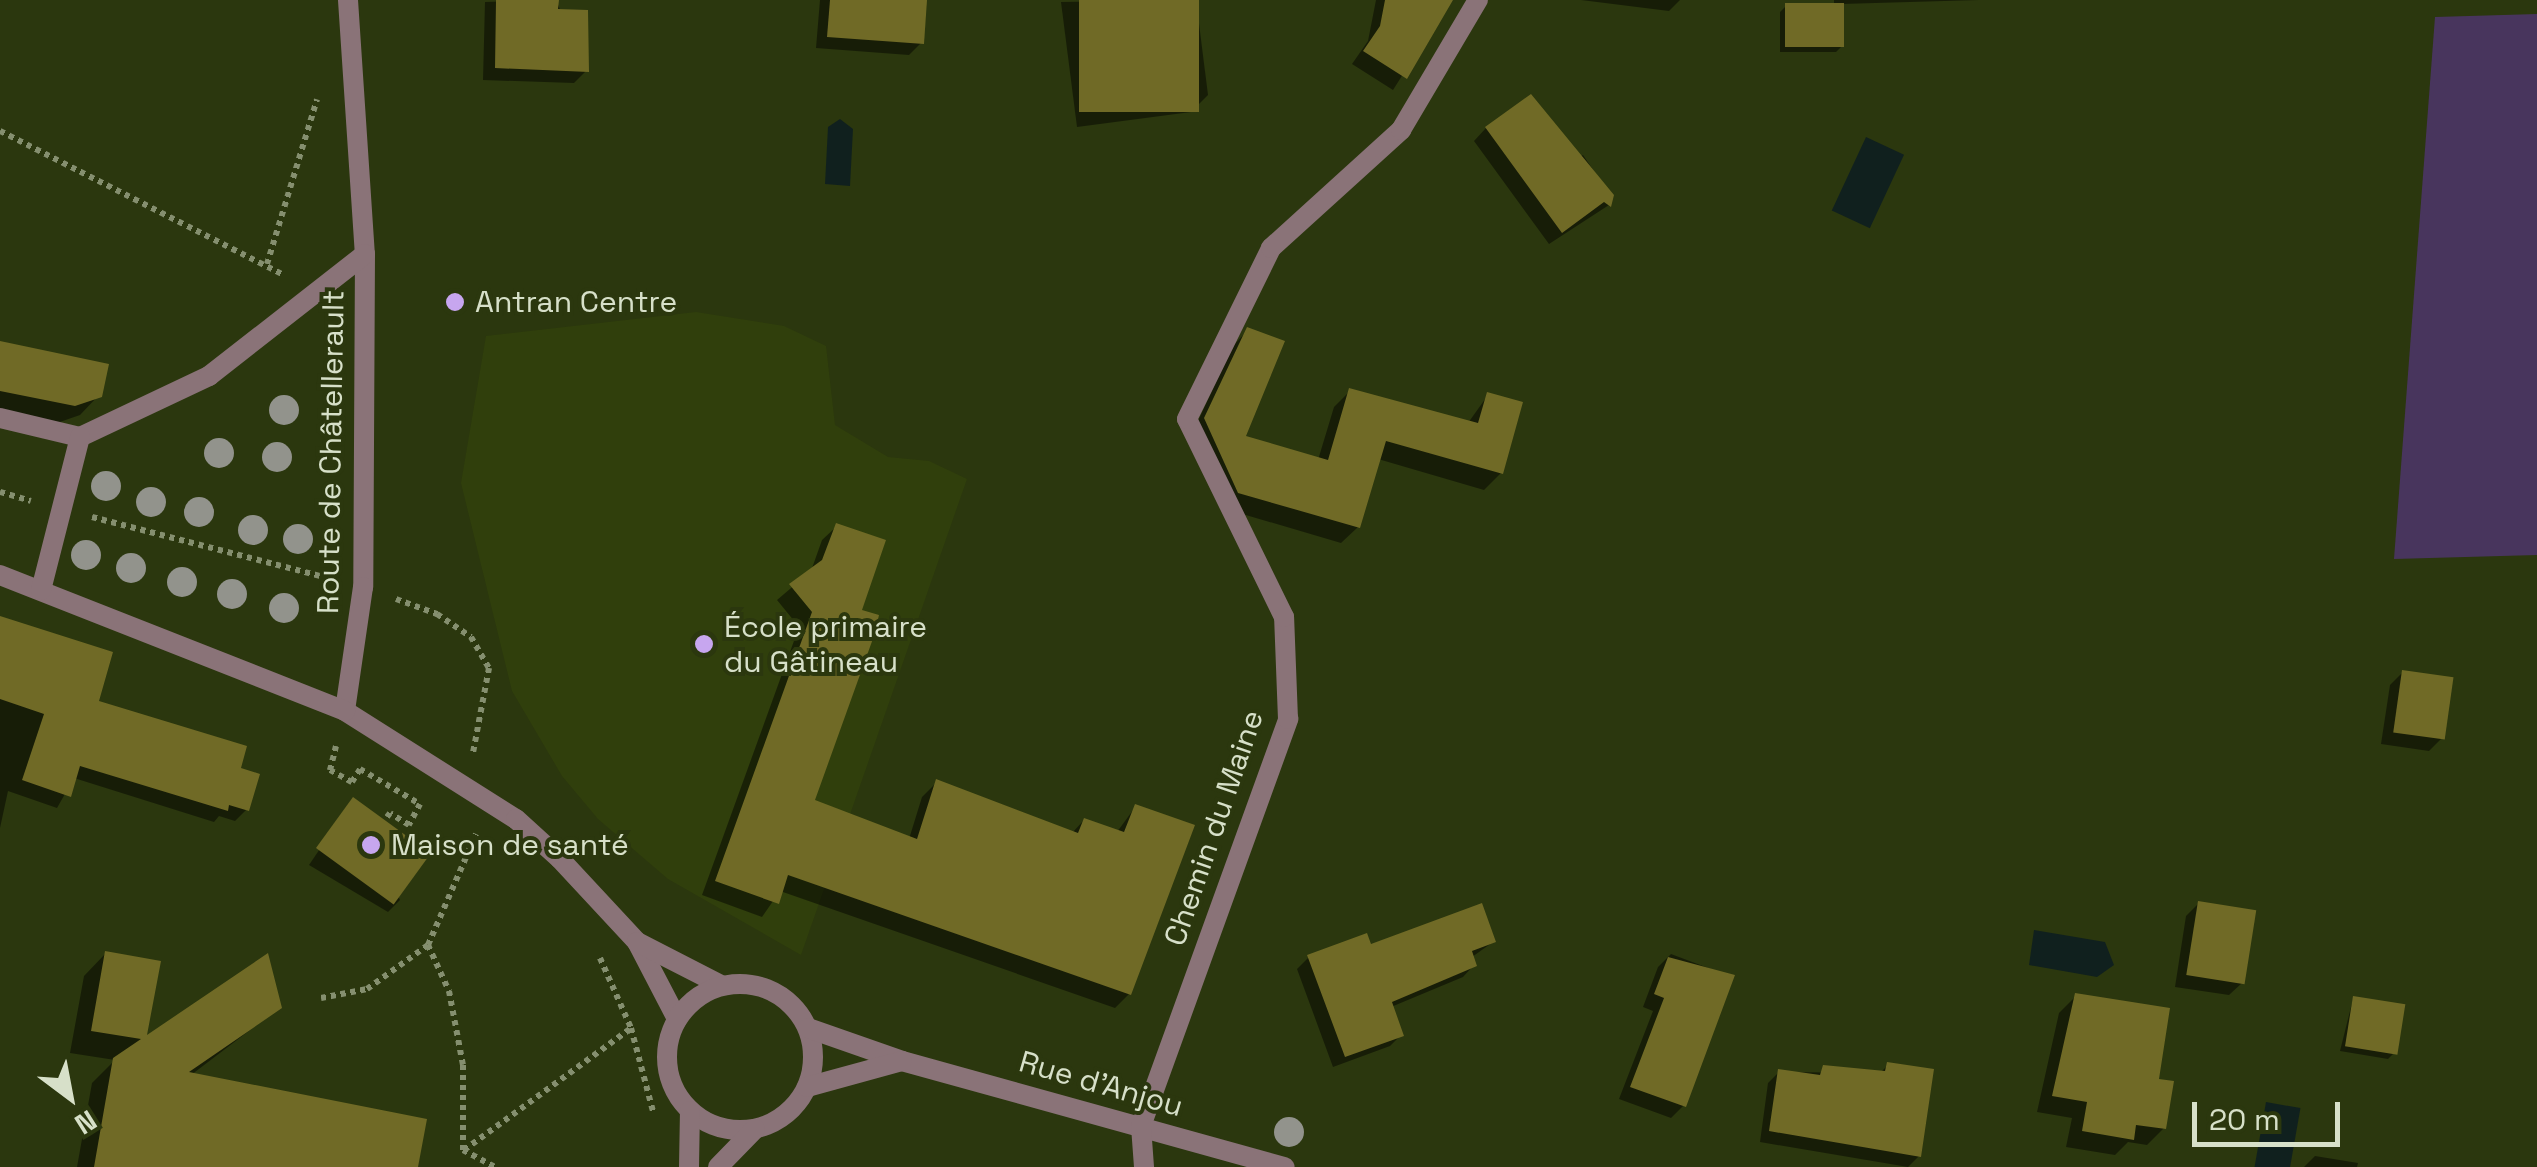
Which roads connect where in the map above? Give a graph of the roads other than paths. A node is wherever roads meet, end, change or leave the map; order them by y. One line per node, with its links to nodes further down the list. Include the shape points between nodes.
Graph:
1 (348, 0): 3 (street, Route de Châtellerault)
2 (1478, 0): 16 (street, Chemin du Maine, via 1401,130 1271,248 1187,419 1284,617 1288,719)
3 (365, 254): 5 (street, via 209,376); 8 (street, Route de Châtellerault, via 362,587)
4 (0, 418): 5 (street)
5 (80, 438): 7 (street)
6 (0, 575): 7 (street)
7 (40, 590): 8 (street)
8 (345, 711): 9 (street, via 516,819)
9 (637, 942): 10 (street); 11 (street)
10 (721, 985): 11 (street); 12 (street, via 772,991)
11 (677, 1019): 15 (street, via 667,1068)
12 (808, 1028): 13 (street, Rue d'Anjou); 14 (street, via 813,1067)
13 (902, 1061): 14 (street); 16 (street, Rue d'Anjou)
14 (807, 1087): 17 (street, via 794,1106)
15 (690, 1111): 17 (street, via 709,1124); 18 (street)
16 (1140, 1126): 20 (street); 21 (street, Rue d'Anjou)
17 (755, 1129): 19 (street)
18 (689, 1167)
19 (718, 1167)
20 (1144, 1167)
21 (1285, 1167)

